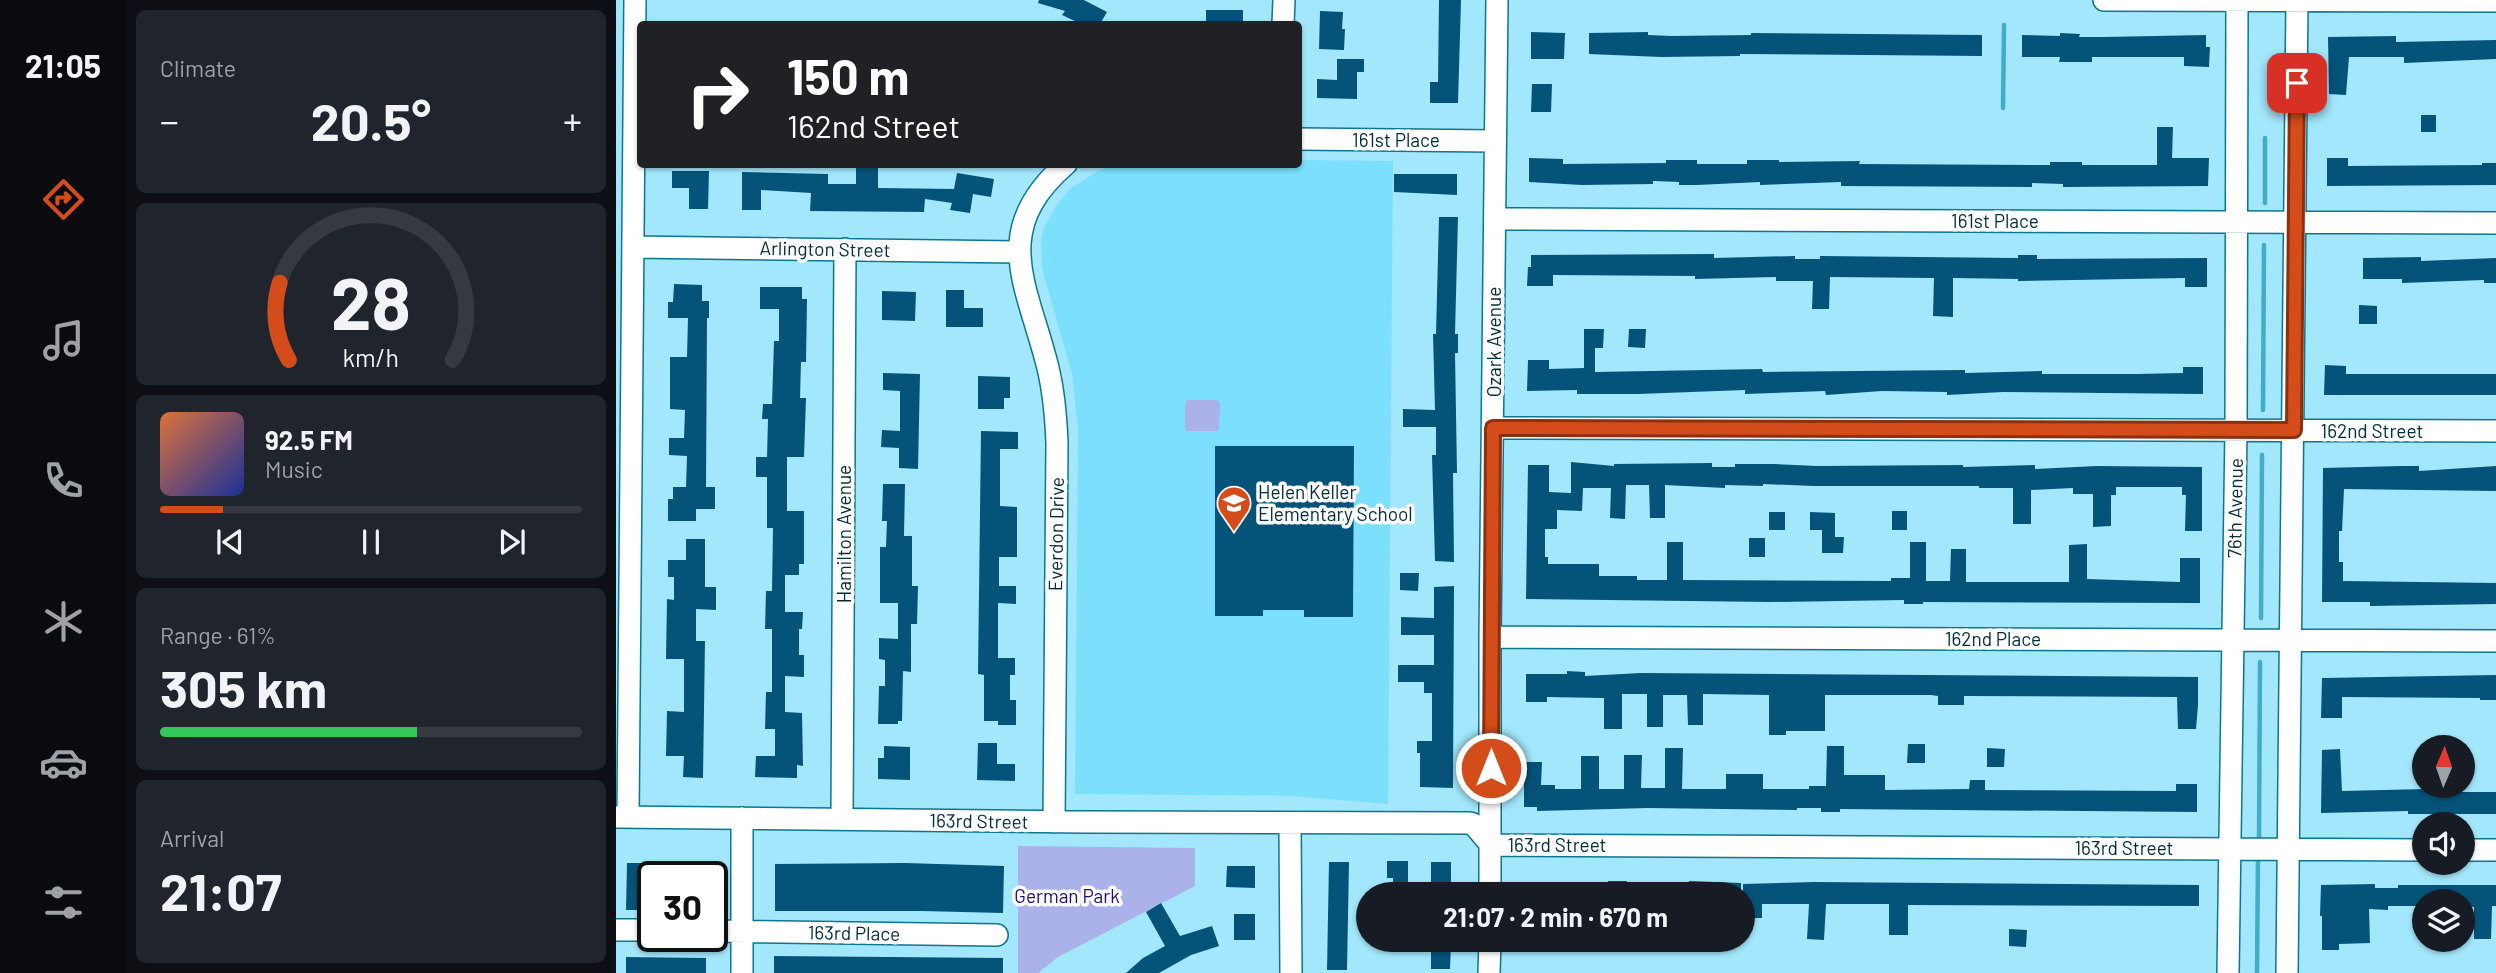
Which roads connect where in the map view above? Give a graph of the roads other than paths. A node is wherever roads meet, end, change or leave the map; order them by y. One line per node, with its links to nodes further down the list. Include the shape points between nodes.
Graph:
1 (635, 0): 8 (street)
2 (1284, 0): 9 (street)
3 (1497, 0): 12 (street, Ozark Avenue)
4 (2104, 0): 5 (street)
5 (2237, 0): 6 (street); 15 (street, 76th Avenue)
6 (2297, 0): 7 (street); 16 (street)
7 (2496, 1)
8 (637, 21)
9 (1283, 21)
10 (637, 70): 18 (street)
11 (1302, 139): 12 (street, 161st Place)
12 (1494, 141): 14 (street, Ozark Avenue)
13 (1061, 168): 20 (street, via 1028,208)
14 (1495, 219): 15 (street, 161st Place); 21 (street, Ozark Avenue)
15 (2237, 222): 16 (street, 161st Place); 22 (street, 76th Avenue)
16 (2296, 222): 17 (street, 161st Place); 23 (street)
17 (2496, 223)
18 (633, 247): 19 (street, Arlington Street); 29 (street)
19 (845, 249): 20 (street, Arlington Street); 31 (street, Hamilton Avenue)
20 (1018, 251): 32 (street, Everdon Drive, via 1055,408)
21 (1493, 428): 22 (street, 162nd Street); 25 (street, Ozark Avenue)
22 (2236, 430): 23 (street, 162nd Street); 26 (street, 76th Avenue)
23 (2294, 430): 24 (street, 162nd Street); 27 (street)
24 (2496, 431)
25 (1490, 637): 26 (street, 162nd Place); 34 (street, Ozark Avenue)
26 (2232, 639): 27 (street, 162nd Place); 35 (street, 76th Avenue)
27 (2291, 640): 28 (street, 162nd Place); 36 (street)
28 (2496, 641)
29 (622, 817): 30 (street, 163rd Street)
30 (743, 818): 31 (street, 163rd Street); 44 (street)
31 (842, 820): 32 (street, 163rd Street)
32 (1054, 822): 33 (street, 163rd Street)
33 (1290, 823): 34 (street, 163rd Street, via 1473,824); 48 (street)
34 (1491, 845): 35 (street, 163rd Street); 40 (street, Ozark Avenue)
35 (2237, 849): 36 (street, 163rd Street); 50 (street, 76th Avenue)
36 (2281, 849): 37 (street, 163rd Street); 51 (street)
37 (2412, 850)
38 (2475, 850): 39 (street)
39 (2496, 850)
40 (1490, 882)
41 (616, 930): 42 (street)
42 (637, 930)
43 (728, 931): 44 (street, 163rd Place)
44 (743, 931): 45 (street, 163rd Place); 47 (street)
45 (997, 935)
46 (1490, 952): 49 (street)
47 (742, 973)
48 (1291, 973)
49 (1489, 973)
50 (2228, 973)
51 (2287, 973)

